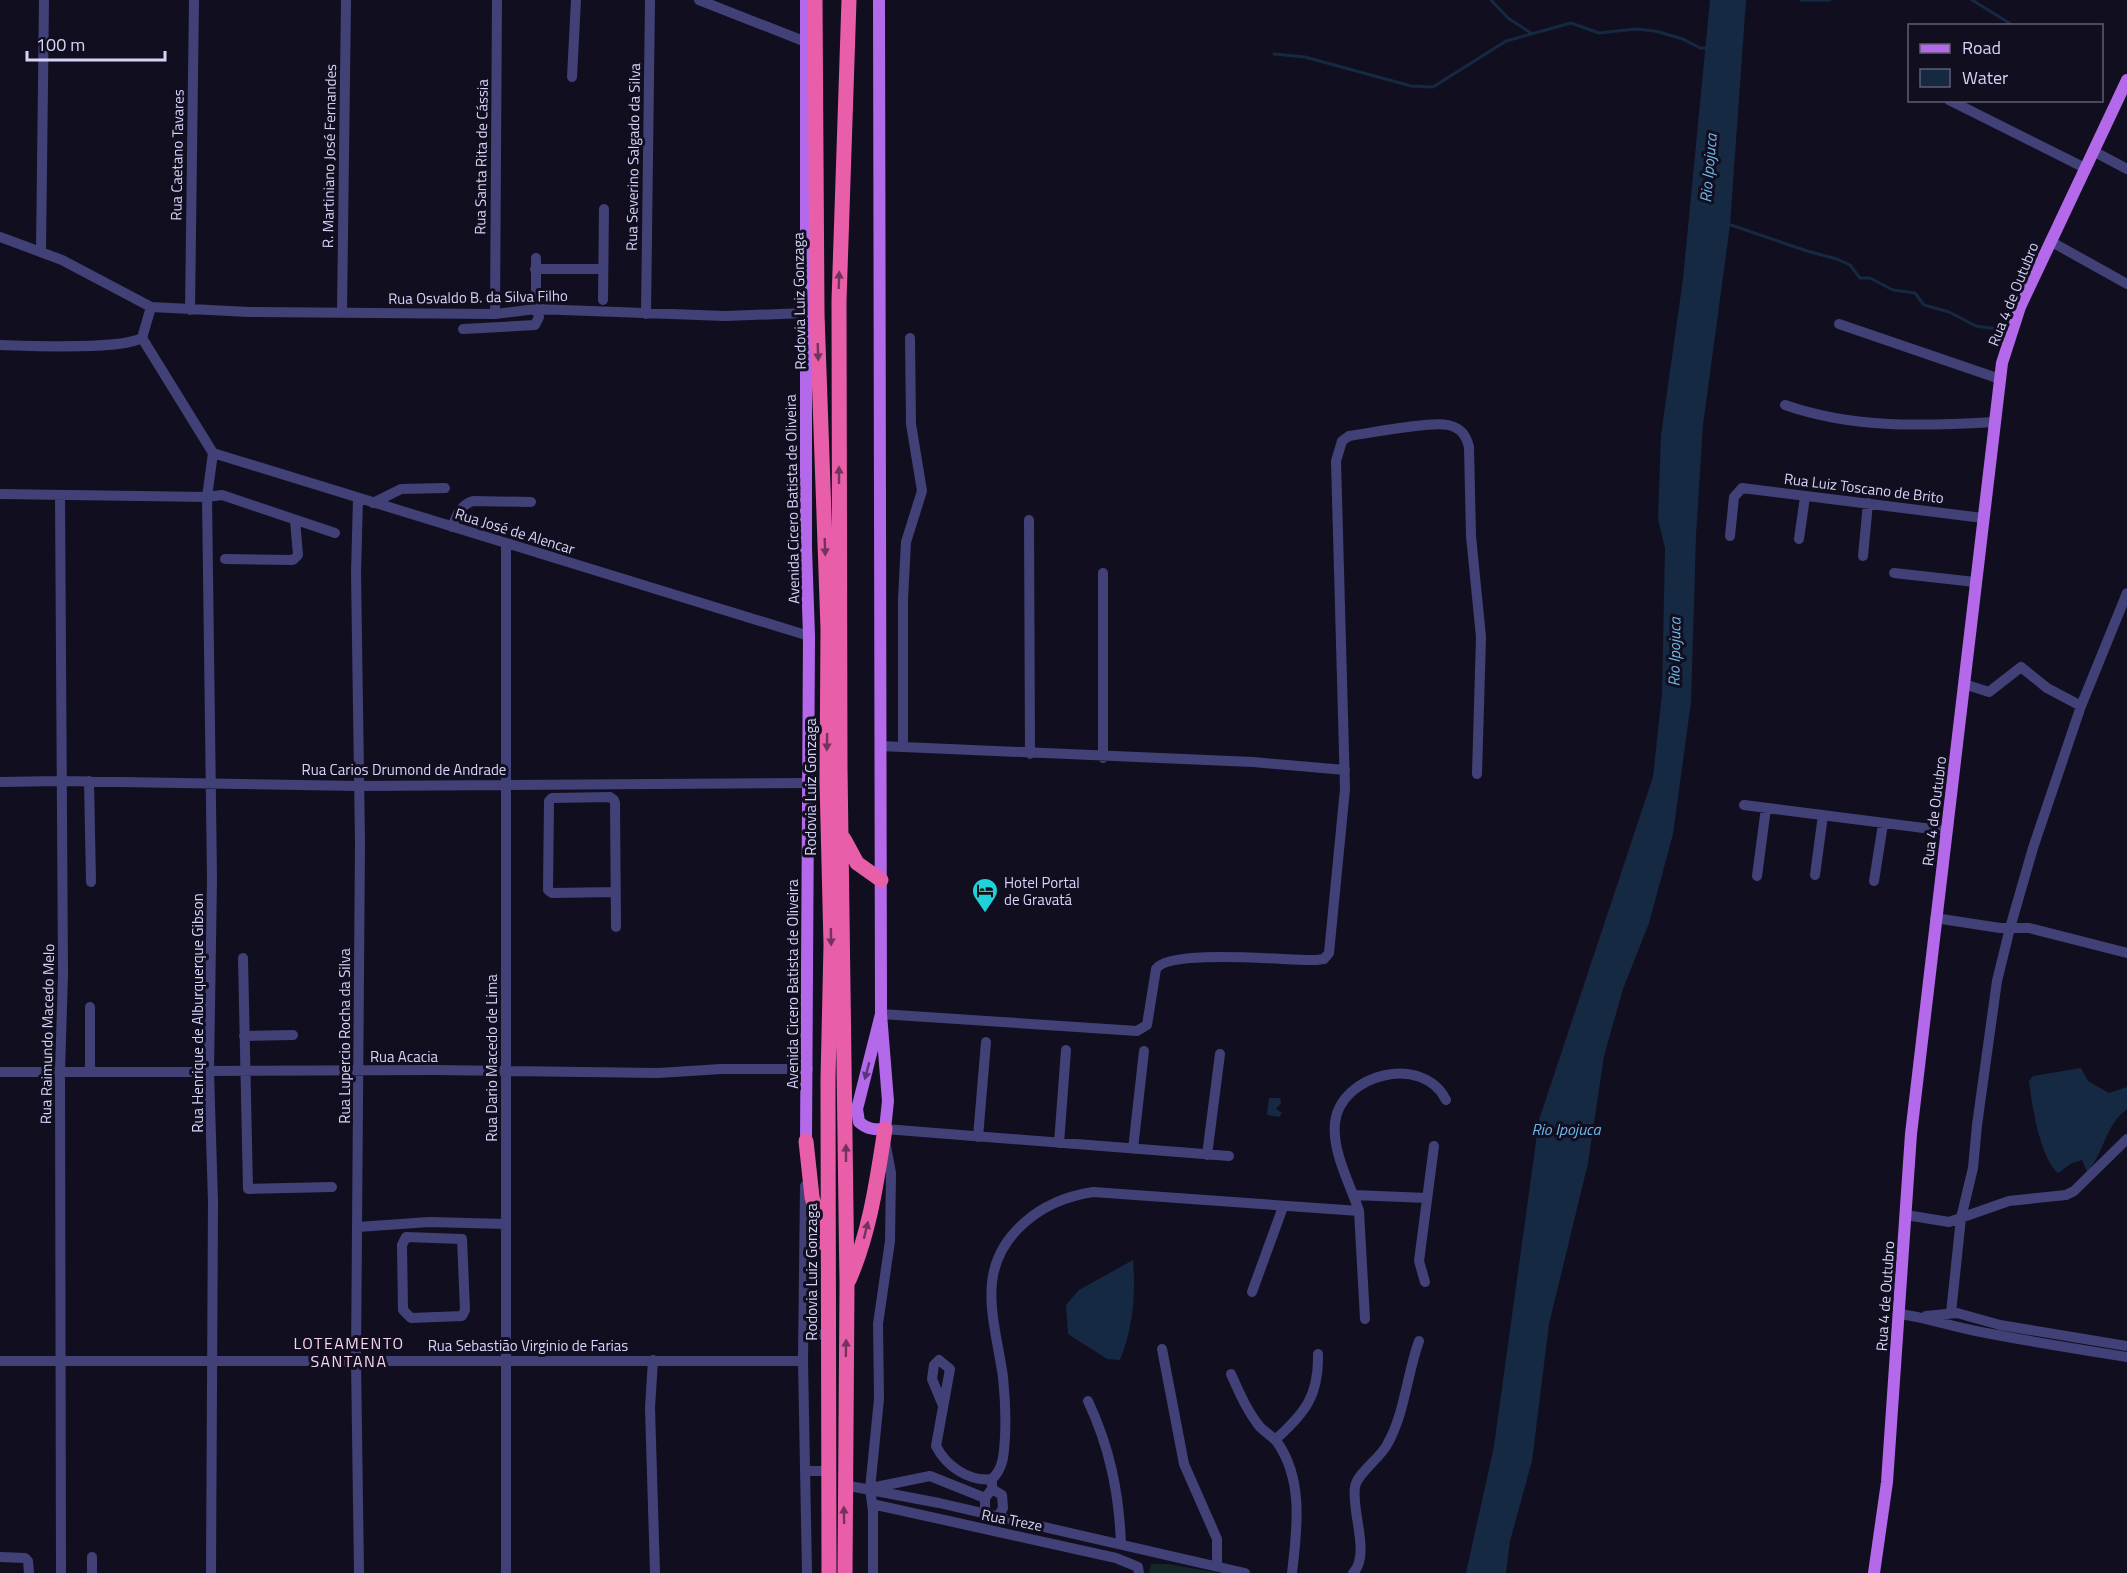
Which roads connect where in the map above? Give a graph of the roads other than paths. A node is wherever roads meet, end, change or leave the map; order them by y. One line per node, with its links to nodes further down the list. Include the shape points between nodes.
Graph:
1 (44, 0): 22 (street)
2 (194, 0): 30 (street, Rua Caetano Tavares)
3 (346, 0): 31 (street, R. Martiniano José Fernandes)
4 (497, 0): 33 (street, Rua Santa Rita de Cássia)
5 (576, 0): 13 (street)
6 (650, 0): 34 (street, Rua Severino Salgado da Silva)
7 (699, 0): 12 (street)
8 (806, 0): 12 (main road, Avenida Cicero Batista de Oliveira)
9 (815, 0): 139 (highway, Rodovia Luiz Gonzaga, one-way to 139, via 817,314 828,629)
10 (849, 0): 90 (highway, Rodovia Luiz Gonzaga, one-way to 10, via 839,301)
11 (879, 0): 70 (main road)
12 (806, 42): 32 (main road, Avenida Cicero Batista de Oliveira)
13 (572, 77)
14 (2127, 80): 16 (main road, Rua 4 de Outubro)
15 (1953, 102): 17 (street)
16 (2093, 151): 17 (main road, Rua 4 de Outubro); 18 (street)
17 (2085, 168): 21 (main road, Rua 4 de Outubro)
18 (2127, 169)
19 (604, 209): 25 (street)
20 (0, 237): 22 (street)
21 (2050, 241): 26 (street); 40 (main road, Rua 4 de Outubro, via 2007,340)
22 (41, 251): 28 (street)
23 (536, 258): 24 (street)
24 (536, 269): 25 (street); 29 (street)
25 (603, 269): 27 (street)
26 (2127, 284)
27 (603, 300)
28 (151, 307): 30 (street, Rua Osvaldo B. da Silva Filho); 37 (street)
29 (536, 309): 33 (street, Rua Osvaldo B. da Silva Filho); 34 (street, Rua Osvaldo B. da Silva Filho); 36 (street, via 539,317 532,327)
30 (189, 310): 31 (street, Rua Osvaldo B. da Silva Filho)
31 (342, 312): 33 (street, Rua Osvaldo B. da Silva Filho)
32 (806, 313): 34 (street, Rua Osvaldo B. da Silva Filho); 67 (main road, Avenida Cicero Batista de Oliveira)
33 (495, 314)
34 (645, 314)
35 (1839, 324): 40 (street)
36 (463, 329)
37 (142, 338): 39 (street, via 99,346); 43 (street)
38 (910, 338): 71 (street, via 911,424 922,491 906,542)
39 (0, 345)
40 (2000, 379): 42 (main road, Rua 4 de Outubro)
41 (1785, 405): 42 (street, via 1816,416 1904,427)
42 (1994, 422): 53 (main road, Rua 4 de Outubro)
43 (213, 453): 47 (street, Rua Henrique de Alburquerque Gibson); 49 (street, Rua José de Alencar)
44 (446, 488): 51 (street, via 401,489)
45 (0, 494): 46 (street)
46 (60, 495): 47 (street); 76 (street, Rua Raimundo Macedo Melo)
47 (207, 497): 54 (street, via 232,497); 79 (street, Rua Henrique de Alburquerque Gibson)
48 (1805, 497): 52 (street, Rua Luiz Toscano de Brito); 58 (street, Rua Luiz Toscano de Brito, via 1742,488 1734,497); 59 (street)
49 (358, 498): 51 (street, Rua José de Alencar); 83 (street, Rua Lupercio Rocha da Silva)
50 (531, 502): 56 (street, via 473,501 464,504)
51 (373, 503): 56 (street, Rua José de Alencar)
52 (1868, 503): 53 (street, Rua Luiz Toscano de Brito); 61 (street)
53 (1983, 518): 65 (main road, Rua 4 de Outubro)
54 (295, 520): 57 (street); 62 (street, via 298,555 293,560)
55 (1029, 520): 72 (street)
56 (452, 527): 60 (street, Rua José de Alencar)
57 (335, 533)
58 (1730, 536)
59 (1799, 539)
60 (507, 544): 67 (street, Rua José de Alencar); 80 (street, Rua Dario Macedo de Lima)
61 (1863, 556)
62 (225, 559)
63 (1103, 573): 73 (street)
64 (1894, 573): 65 (street)
65 (1975, 582): 68 (main road, Rua 4 de Outubro)
66 (2127, 593): 69 (street)
67 (809, 636): 81 (main road, Avenida Cicero Batista de Oliveira)
68 (1964, 684): 69 (street, via 1989,692 2020,667 2047,688); 89 (main road, Rua 4 de Outubro)
69 (2081, 706): 99 (street)
70 (880, 746): 71 (street); 93 (main road)
71 (903, 747): 72 (street)
72 (1030, 754): 73 (street)
73 (1102, 758): 74 (street, via 1253,762)
74 (1345, 770): 75 (street, via 1337,450 1349,436 1438,424 1459,429 1469,447 1471,536 1481,637); 103 (street, via 1331,941 1324,959 1208,957 1166,962 1156,969 1147,1025 1137,1031)
75 (1477, 774)
76 (60, 781): 77 (street, Rua Carios Drumond de Andrade); 78 (street, Rua Carios Drumond de Andrade); 111 (street, Rua Raimundo Macedo Melo)
77 (89, 781): 79 (street, Rua Carios Drumond de Andrade); 95 (street)
78 (0, 782)
79 (211, 783): 83 (street, Rua Carios Drumond de Andrade); 117 (street, Rua Henrique de Alburquerque Gibson)
80 (507, 783): 82 (street, Rua Carios Drumond de Andrade); 83 (street, Rua Carios Drumond de Andrade); 115 (street, Rua Dario Macedo de Lima)
81 (808, 783): 82 (street, Rua Carios Drumond de Andrade); 110 (main road, Avenida Cicero Batista de Oliveira)
82 (583, 784): 84 (street)
83 (359, 786): 114 (street, Rua Lupercio Rocha da Silva)
84 (583, 797): 96 (street, via 614,800); 96 (street, via 555,797 549,801 547,888 552,893)
85 (1744, 805): 86 (street)
86 (1766, 808): 87 (street); 92 (street)
87 (1823, 815): 88 (street); 91 (street)
88 (1882, 824): 89 (street); 94 (street)
89 (1947, 831): 97 (main road, Rua 4 de Outubro)
90 (842, 833): 93 (highway, via 857,863); 141 (highway, Rodovia Luiz Gonzaga, one-way to 90)
91 (1815, 875)
92 (1757, 876)
93 (881, 880): 103 (main road)
94 (1874, 881)
95 (91, 882)
96 (615, 892): 98 (street)
97 (1935, 918): 99 (street); 133 (main road, Rua 4 de Outubro)
98 (615, 927)
99 (2010, 928): 100 (street, via 2029,928); 134 (street, via 1997,981 1973,1168)
100 (2127, 953)
101 (243, 958): 105 (street)
102 (90, 1007): 112 (street)
103 (881, 1014): 119 (main road, via 888,1101); 119 (main road, one-way to 119, via 857,1109 859,1122)
104 (293, 1035): 105 (street)
105 (244, 1036): 113 (street)
106 (986, 1041): 120 (street)
107 (1066, 1050): 123 (street)
108 (1144, 1051): 125 (street)
109 (1220, 1054): 126 (street)
110 (808, 1069): 115 (street, Rua Acacia); 122 (main road, Avenida Cicero Batista de Oliveira)
111 (60, 1071): 112 (street, Rua Acacia); 116 (street, Rua Acacia); 154 (street, Rua Raimundo Macedo Melo)
112 (90, 1071): 117 (street, Rua Acacia)
113 (245, 1071): 114 (street, Rua Acacia); 117 (street, Rua Acacia); 128 (street, via 248,1189)
114 (358, 1071): 115 (street, Rua Acacia); 137 (street, Rua Lupercio Rocha da Silva)
115 (506, 1071): 136 (street, Rua Dario Macedo de Lima)
116 (0, 1072)
117 (209, 1072): 160 (street, Rua Henrique de Alburquerque Gibson, via 213,1202)
118 (1446, 1100): 129 (street, via 1436,1083 1404,1072 1378,1077 1350,1094 1340,1106 1335,1122 1336,1144)
119 (884, 1133): 120 (street); 141 (highway, one-way to 119, via 859,1257 873,1202); 171 (street, via 891,1173 890,1241 878,1324 879,1399)
120 (978, 1137): 123 (street)
121 (2127, 1140): 134 (street, via 2070,1193 2010,1201)
122 (806, 1141): 139 (highway, via 812,1197); 147 (street, Avenida Cicero Batista de Oliveira)
123 (1059, 1143): 125 (street)
124 (1434, 1146): 130 (street)
125 (1133, 1149): 126 (street)
126 (1208, 1155): 127 (street)
127 (1229, 1156)
128 (332, 1187)
129 (1354, 1195): 130 (street); 132 (street)
130 (1427, 1198): 140 (street, via 1419,1261)
131 (1283, 1207): 132 (street); 142 (street); 169 (street, via 1093,1192 1050,1205 1012,1233 998,1255 991,1282 992,1321 1003,1378 1006,1425 1004,1455)
132 (1359, 1211): 146 (street)
133 (1906, 1215): 134 (street, via 1939,1221); 144 (main road, Rua 4 de Outubro)
134 (1961, 1218): 143 (street)
135 (429, 1222): 136 (street); 137 (street); 138 (street)
136 (506, 1224): 158 (street, Rua Dario Macedo de Lima)
137 (358, 1227): 155 (street, Rua Lupercio Rocha da Silva)
138 (431, 1237): 138 (street, via 459,1237 464,1243 465,1311 458,1317 411,1318 403,1310 402,1241 406,1237)
139 (830, 1255): 148 (highway, Rodovia Luiz Gonzaga)
140 (1425, 1282)
141 (847, 1285): 170 (highway, Rodovia Luiz Gonzaga, one-way to 141)
142 (1252, 1292)
143 (1951, 1313): 145 (street); 150 (street, via 2030,1331)
144 (1899, 1314): 145 (street); 197 (main road, Rua 4 de Outubro, via 1887,1482)
145 (1923, 1317): 153 (street)
146 (1365, 1319)
147 (804, 1334): 148 (street); 159 (street, Avenida Cicero Batista de Oliveira)
148 (830, 1335): 166 (highway, Rodovia Luiz Gonzaga)
149 (1419, 1341): 196 (street, via 1396,1428 1378,1460 1361,1475 1355,1488 1361,1559)
150 (2127, 1346)
151 (1162, 1349): 181 (street, via 1184,1464 1217,1539)
152 (1318, 1354): 164 (street, via 1310,1402 1299,1419)
153 (2127, 1357)
154 (62, 1360): 157 (street, Rua Sebastião Virginio de Farias); 160 (street, Rua Sebastião Virginio de Farias); 183 (street, Rua Raimundo Macedo Melo)
155 (356, 1360): 158 (street, Rua Sebastião Virginio de Farias); 160 (street, Rua Sebastião Virginio de Farias); 186 (street, Rua Lupercio Rocha da Silva)
156 (652, 1360): 158 (street, Rua Sebastião Virginio de Farias); 159 (street, Rua Sebastião Virginio de Farias); 188 (street)
157 (0, 1361)
158 (506, 1361): 187 (street, Rua Dario Macedo de Lima)
159 (803, 1361): 165 (street, Avenida Cicero Batista de Oliveira)
160 (211, 1362): 185 (street, Rua Henrique de Alburquerque Gibson)
161 (1231, 1374): 164 (street, via 1251,1414)
162 (1088, 1401): 178 (street, via 1108,1449 1116,1483)
163 (942, 1403): 169 (street, via 936,1434 941,1457 970,1476)
164 (1275, 1440): 195 (street, via 1285,1456 1297,1506)
165 (806, 1471): 166 (street); 189 (street, Avenida Cicero Batista de Oliveira)
166 (829, 1471): 190 (highway, Rodovia Luiz Gonzaga)
167 (913, 1478): 168 (street, via 930,1476); 171 (street); 173 (street, via 909,1488)
168 (943, 1481): 172 (street); 174 (street, via 945,1491)
169 (992, 1484): 172 (street); 177 (street, via 1004,1502)
170 (844, 1485): 171 (street); 191 (highway, Rodovia Luiz Gonzaga, one-way to 170)
171 (870, 1489): 173 (street); 175 (street)
172 (985, 1498): 176 (street)
173 (912, 1499): 174 (street)
174 (939, 1503): 176 (street)
175 (872, 1504): 192 (street); 193 (street, Rua Treze, via 1116,1558 1132,1563)
176 (985, 1515): 177 (street)
177 (997, 1519): 178 (street)
178 (1121, 1544): 181 (street)
179 (0, 1557): 182 (street, via 25,1558)
180 (92, 1557): 184 (street)
181 (1217, 1566): 194 (street)
182 (29, 1573)
183 (61, 1573)
184 (92, 1573)
185 (211, 1573)
186 (359, 1573)
187 (506, 1573)
188 (655, 1573)
189 (807, 1573)
190 (829, 1573)
191 (845, 1573)
192 (873, 1573)
193 (1139, 1573)
194 (1245, 1573)
195 (1292, 1573)
196 (1353, 1573)
197 (1874, 1573)

